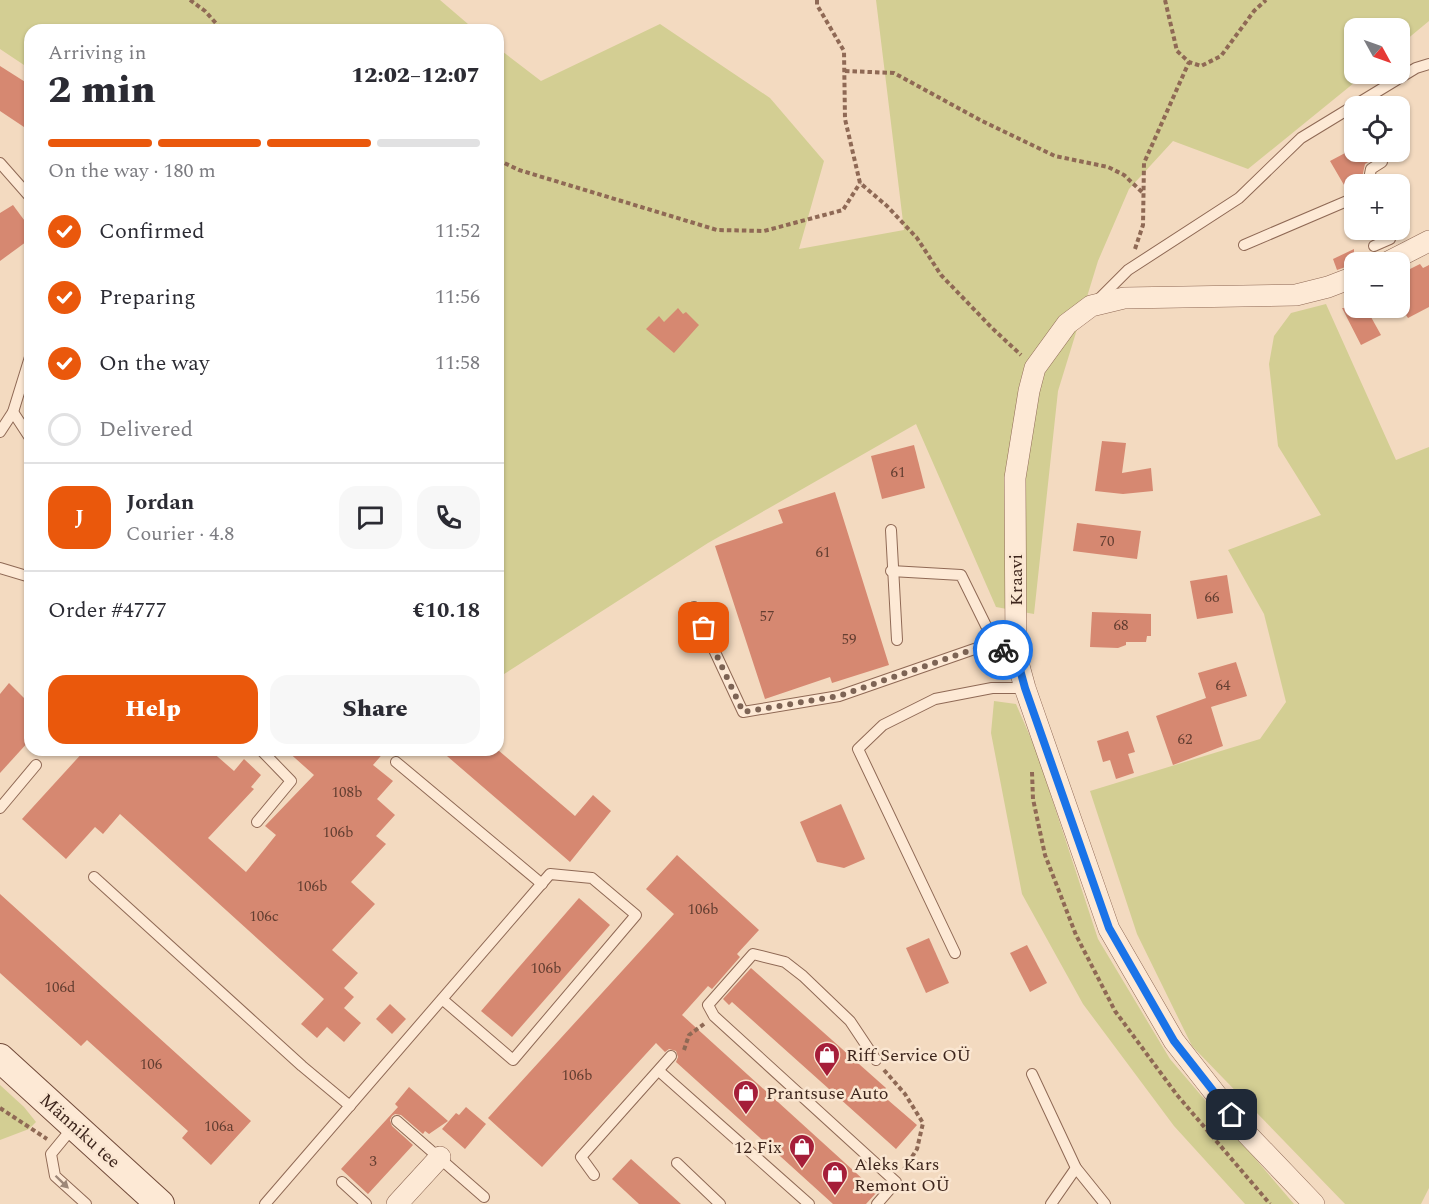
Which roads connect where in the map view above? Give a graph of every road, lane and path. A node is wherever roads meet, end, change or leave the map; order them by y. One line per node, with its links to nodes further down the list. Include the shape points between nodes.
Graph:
1 (190, 0): 5 (path)
2 (817, 0): 8 (path, via 844,51)
3 (1165, 0): 7 (path, via 1177,51)
4 (1266, 0): 7 (path, via 1221,56 1201,66)
5 (217, 24)
6 (1428, 61): 22 (lane, via 1301,138 1239,198)
7 (1189, 62): 15 (path, via 1144,163)
8 (845, 71): 13 (path, via 845,120); 15 (path, via 894,73 1055,156 1107,167 1124,175)
9 (1382, 162): 12 (lane)
10 (0, 163): 14 (lane)
11 (504, 163): 13 (path, via 717,230 764,231 843,210)
12 (1370, 174)
13 (860, 183): 25 (path, via 916,238 941,276)
14 (24, 190)
15 (1143, 193): 22 (path, via 1143,225)
16 (1344, 202): 19 (lane)
17 (1388, 240): 20 (lane)
18 (1429, 241): 21 (street)
19 (1244, 245)
20 (1374, 246)
21 (1408, 252)
22 (1128, 270): 24 (lane)
23 (1344, 281): 24 (street, Kraavi, via 1296,295 1124,298)
24 (1091, 306): 25 (street, Kraavi, via 1067,324)
25 (1035, 368): 36 (street, Kraavi, via 1015,478)
26 (24, 376): 27 (lane)
27 (13, 412): 28 (lane); 29 (lane)
28 (24, 429)
29 (0, 432)
30 (891, 530): 32 (lane)
31 (0, 568): 33 (lane)
32 (891, 572): 35 (lane); 36 (lane, via 961,575)
33 (24, 575)
34 (694, 607): 36 (lane, via 743,712 839,696 983,646)
35 (897, 640)
36 (1006, 652): 37 (street, Kraavi)
37 (1025, 688): 45 (lane, via 992,688 935,699 883,725 858,749); 74 (street, Kraavi, via 1109,928 1174,1041 1247,1134)
38 (267, 756): 42 (lane, via 291,781)
39 (396, 762): 44 (lane)
40 (36, 765): 41 (lane)
41 (0, 808)
42 (257, 822)
43 (94, 877): 53 (lane)
44 (542, 884): 46 (lane); 46 (lane, via 550,874 592,878 636,915 513,1060)
45 (955, 953)
46 (442, 999): 53 (lane)
47 (714, 1016): 48 (path, via 689,1035 684,1051); 50 (lane, via 708,1005 753,954 785,962 850,1021); 62 (lane)
48 (671, 1056): 51 (lane)
49 (0, 1058): 56 (street, Männiku tee)
50 (876, 1060): 62 (path, via 923,1123 917,1149)
51 (659, 1071): 60 (lane, via 581,1157); 70 (lane)
52 (1032, 1074): 59 (lane)
53 (350, 1106): 66 (lane)
54 (0, 1108): 56 (path)
55 (397, 1121): 57 (lane)
56 (61, 1142): 64 (lane, one-way to 64, via 55,1176); 65 (street, Männiku tee)
57 (440, 1157): 63 (lane); 68 (street)
58 (677, 1163): 69 (lane)
59 (1076, 1168): 72 (lane); 73 (lane)
60 (594, 1175)
61 (342, 1182): 67 (lane)
62 (896, 1182): 71 (lane)
63 (484, 1197)
64 (86, 1204)
65 (160, 1204)
66 (265, 1204)
67 (366, 1204)
68 (397, 1204)
69 (720, 1204)
70 (809, 1204)
71 (877, 1204)
72 (1051, 1204)
73 (1105, 1204)
74 (1314, 1204)

